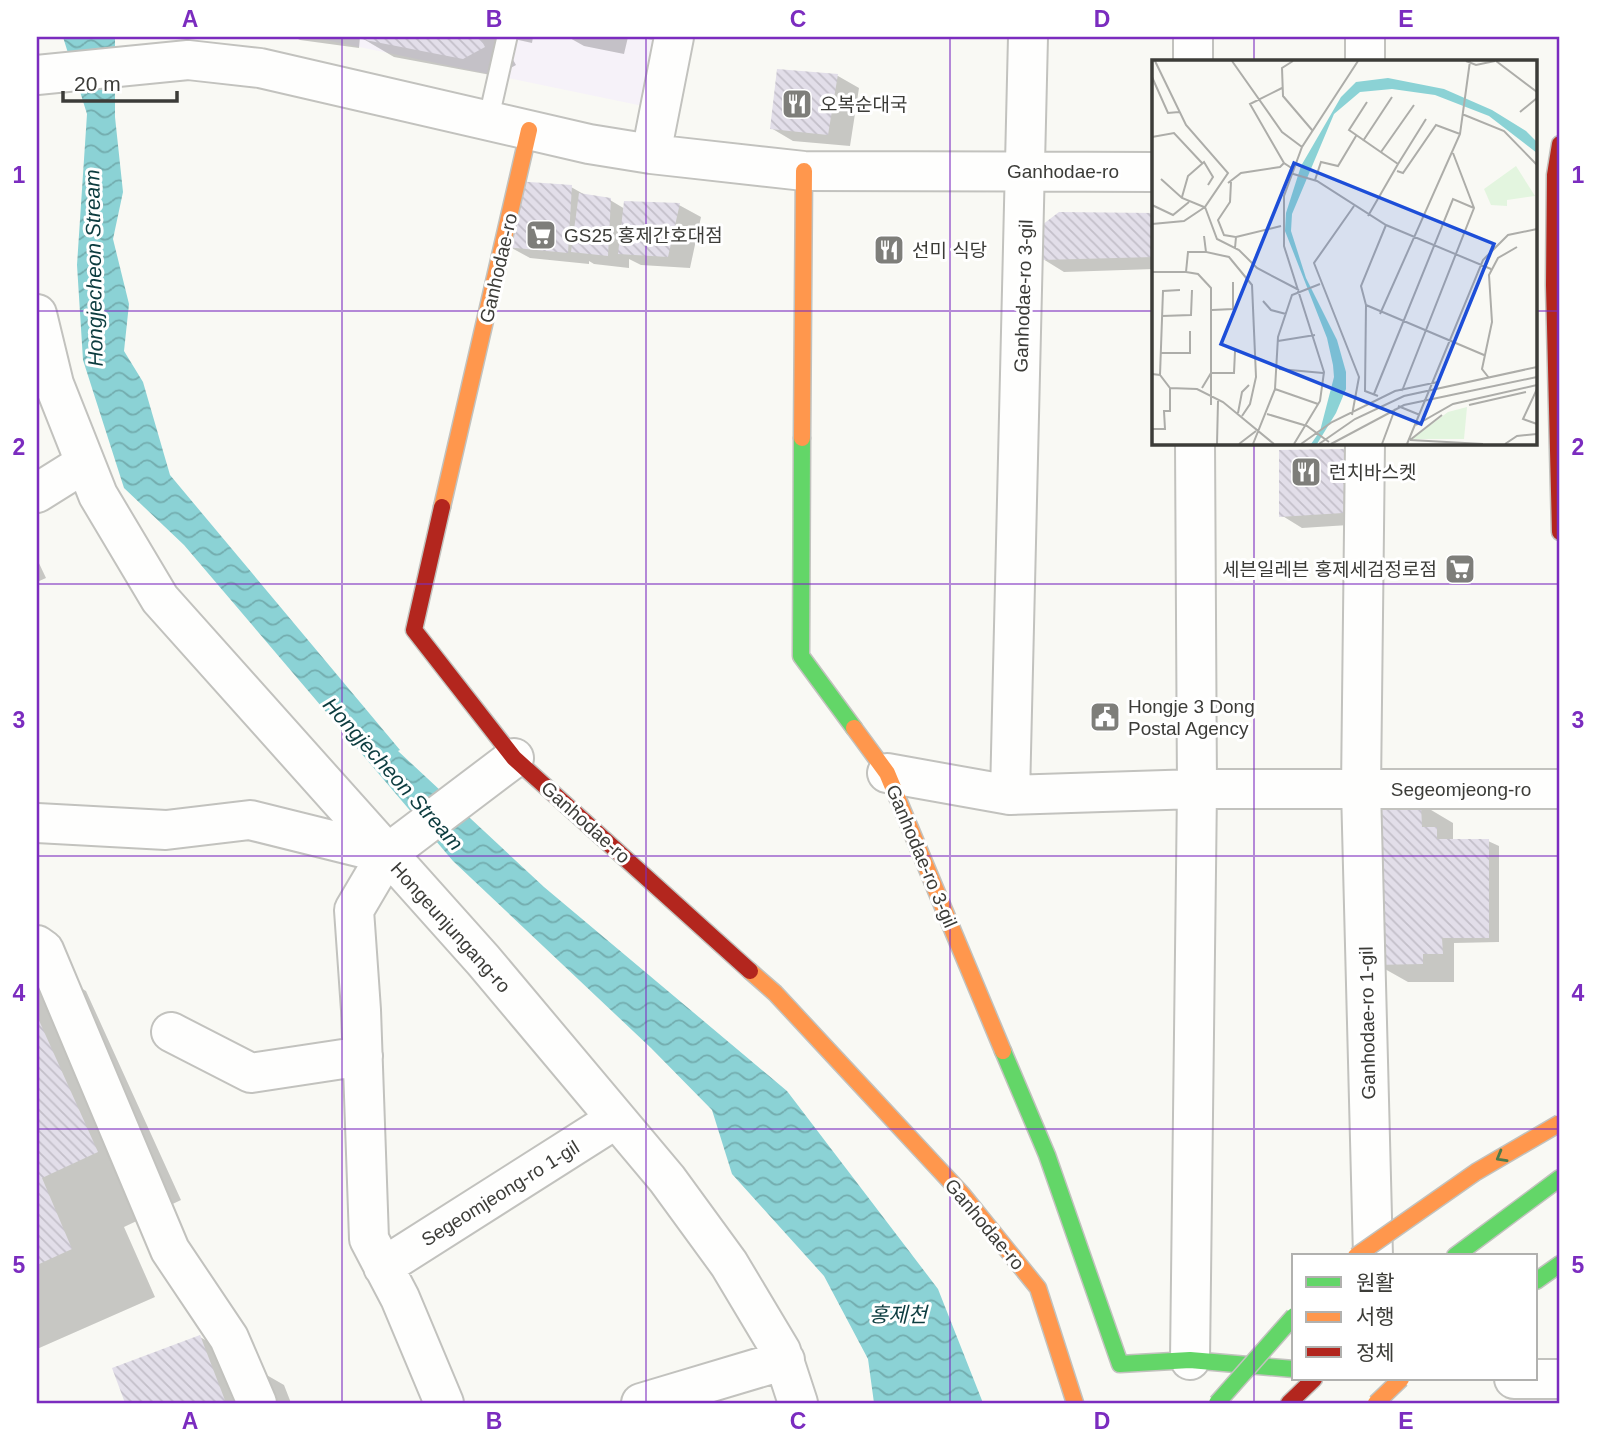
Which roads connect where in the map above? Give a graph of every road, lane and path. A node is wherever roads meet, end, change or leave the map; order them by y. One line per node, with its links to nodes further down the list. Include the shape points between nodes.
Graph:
1 (507, 37): 10 (lane)
2 (674, 37): 12 (street)
3 (1028, 37): 15 (street, Ganhodae-ro 3-gil)
4 (1192, 37): 7 (street)
5 (1365, 37): 8 (street)
6 (185, 53): 9 (street, Ganhodae-ro); 10 (street, Ganhodae-ro)
7 (1193, 60)
8 (1365, 60)
9 (37, 75)
10 (488, 121): 11 (street, Ganhodae-ro)
11 (529, 131): 12 (street, Ganhodae-ro); 23 (main road, Ganhodae-ro, via 414,630)
12 (651, 154): 14 (street, Ganhodae-ro)
13 (1553, 168): 22 (main road)
14 (804, 171): 15 (street, Ganhodae-ro); 24 (main road, via 801,656)
15 (1027, 171): 16 (street, Ganhodae-ro); 28 (street, Ganhodae-ro 3-gil)
16 (1152, 172)
17 (37, 314): 20 (street, Hongeunjungang-ro, via 54,384)
18 (1195, 444): 25 (street)
19 (1365, 444): 26 (street, Ganhodae-ro 1-gil)
20 (85, 463): 21 (street); 30 (street, Hongeunjungang-ro, via 98,495 160,599)
21 (37, 494)
22 (1560, 532)
23 (514, 758): 30 (street); 56 (main road, Ganhodae-ro, via 775,993 962,1194 1038,1288)
24 (887, 773): 28 (street, Ganhodae-ro 3-gil); 45 (main road, Ganhodae-ro 3-gil, via 1047,1155 1120,1364)
25 (1197, 789): 26 (street); 28 (street); 45 (street)
26 (1361, 789): 27 (street, Segeomjeong-ro); 38 (street, Ganhodae-ro 1-gil)
27 (1560, 789)
28 (1010, 795)
29 (37, 822): 30 (street, via 166,830 250,820)
30 (387, 854): 33 (street, via 354,910); 34 (street, Hongeunjungang-ro)
31 (37, 945): 52 (street, via 44,950 170,1250 229,1338)
32 (170, 1032): 33 (street, via 251,1073)
33 (363, 1056): 41 (street, via 369,1239)
34 (616, 1119): 41 (street, Segeomjeong-ro 1-gil); 44 (street, Hongeunjungang-ro, via 729,1264)
35 (1560, 1123): 37 (main road, one-way to 37, bridge, via 1476,1171)
36 (1560, 1178): 39 (main road)
37 (1359, 1254)
38 (1373, 1254)
39 (1458, 1254)
40 (1560, 1264): 42 (main road)
41 (383, 1267): 53 (street)
42 (1538, 1280)
43 (1292, 1318): 57 (main road, bridge)
44 (785, 1360): 54 (street); 55 (street, Hongeunjungang-ro)
45 (1190, 1360): 46 (main road)
46 (1292, 1369)
47 (1313, 1380): 58 (main road)
48 (1376, 1380): 59 (street)
49 (1400, 1380): 59 (main road, bridge)
50 (1538, 1380): 51 (street)
51 (1560, 1380)
52 (257, 1403)
53 (444, 1403)
54 (641, 1403)
55 (798, 1403)
56 (1075, 1403)
57 (1217, 1403)
58 (1289, 1403)
59 (1376, 1403)

